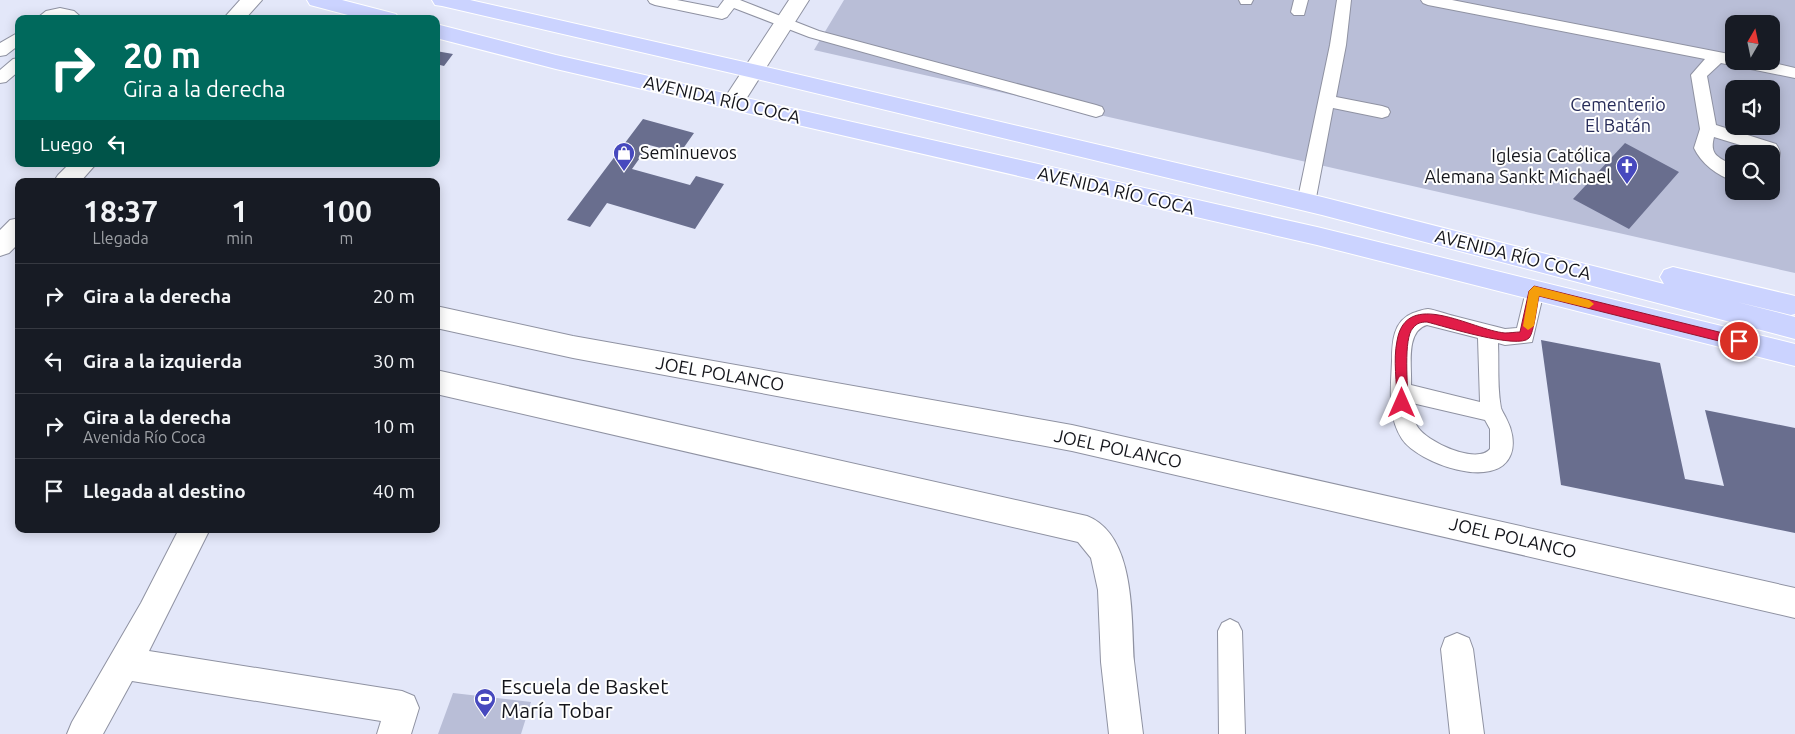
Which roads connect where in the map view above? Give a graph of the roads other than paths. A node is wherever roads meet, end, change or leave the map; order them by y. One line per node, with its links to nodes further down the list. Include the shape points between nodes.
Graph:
1 (73, 0): 10 (lane)
2 (252, 0): 13 (street)
3 (317, 0): 14 (main road)
4 (442, 0): 23 (main road, AVENIDA RÍO COCA)
5 (655, 0): 9 (lane, via 722,14)
6 (799, 0): 15 (street)
7 (1344, 0): 26 (lane)
8 (1428, 0): 19 (lane)
9 (732, 1): 15 (lane)
10 (58, 12): 11 (lane); 12 (lane)
11 (48, 15)
12 (66, 15)
13 (237, 15)
14 (374, 15)
15 (784, 23): 23 (street); 28 (lane)
16 (440, 32): 27 (main road, AVENIDA RÍO COCA)
17 (15, 40): 18 (lane)
18 (0, 51)
19 (1717, 57): 20 (lane); 30 (lane, via 1699,75)
20 (1725, 58)
21 (15, 66): 25 (lane)
22 (1780, 69): 24 (lane)
23 (753, 71): 27 (street); 35 (main road, AVENIDA RÍO COCA)
24 (1795, 72)
25 (0, 78)
26 (1326, 101): 29 (lane); 35 (lane)
27 (733, 102): 40 (main road, AVENIDA RÍO COCA, via 1317,236)
28 (1096, 111)
29 (1382, 112)
30 (1708, 129): 31 (lane); 33 (lane, via 1703,148 1705,153)
31 (1760, 145)
32 (81, 167): 34 (street)
33 (1725, 168)
34 (69, 178)
35 (1314, 204): 41 (main road, AVENIDA RÍO COCA, via 1368,204)
36 (0, 222): 37 (street)
37 (15, 226)
38 (15, 231): 39 (street)
39 (0, 246)
40 (1534, 291): 43 (lane, via 1525,336 1505,337); 44 (main road, AVENIDA RÍO COCA)
41 (1793, 316)
42 (440, 318): 49 (street, JOEL POLANCO, via 573,347 1072,438)
43 (1488, 332): 46 (lane, via 1427,317 1406,326 1402,342); 47 (lane)
44 (1795, 355)
45 (440, 383): 55 (street, via 1087,530 1105,552 1114,590)
46 (1403, 392): 47 (lane); 47 (lane, via 1402,413 1414,438 1426,448 1467,462 1490,464 1498,460 1501,429)
47 (1491, 414)
48 (193, 533): 52 (street)
49 (1795, 603)
50 (1230, 631): 56 (lane)
51 (1457, 649): 57 (street)
52 (124, 663): 53 (street); 54 (street, via 402,708)
53 (84, 734)
54 (394, 734)
55 (1126, 734)
56 (1232, 734)
57 (1467, 734)

